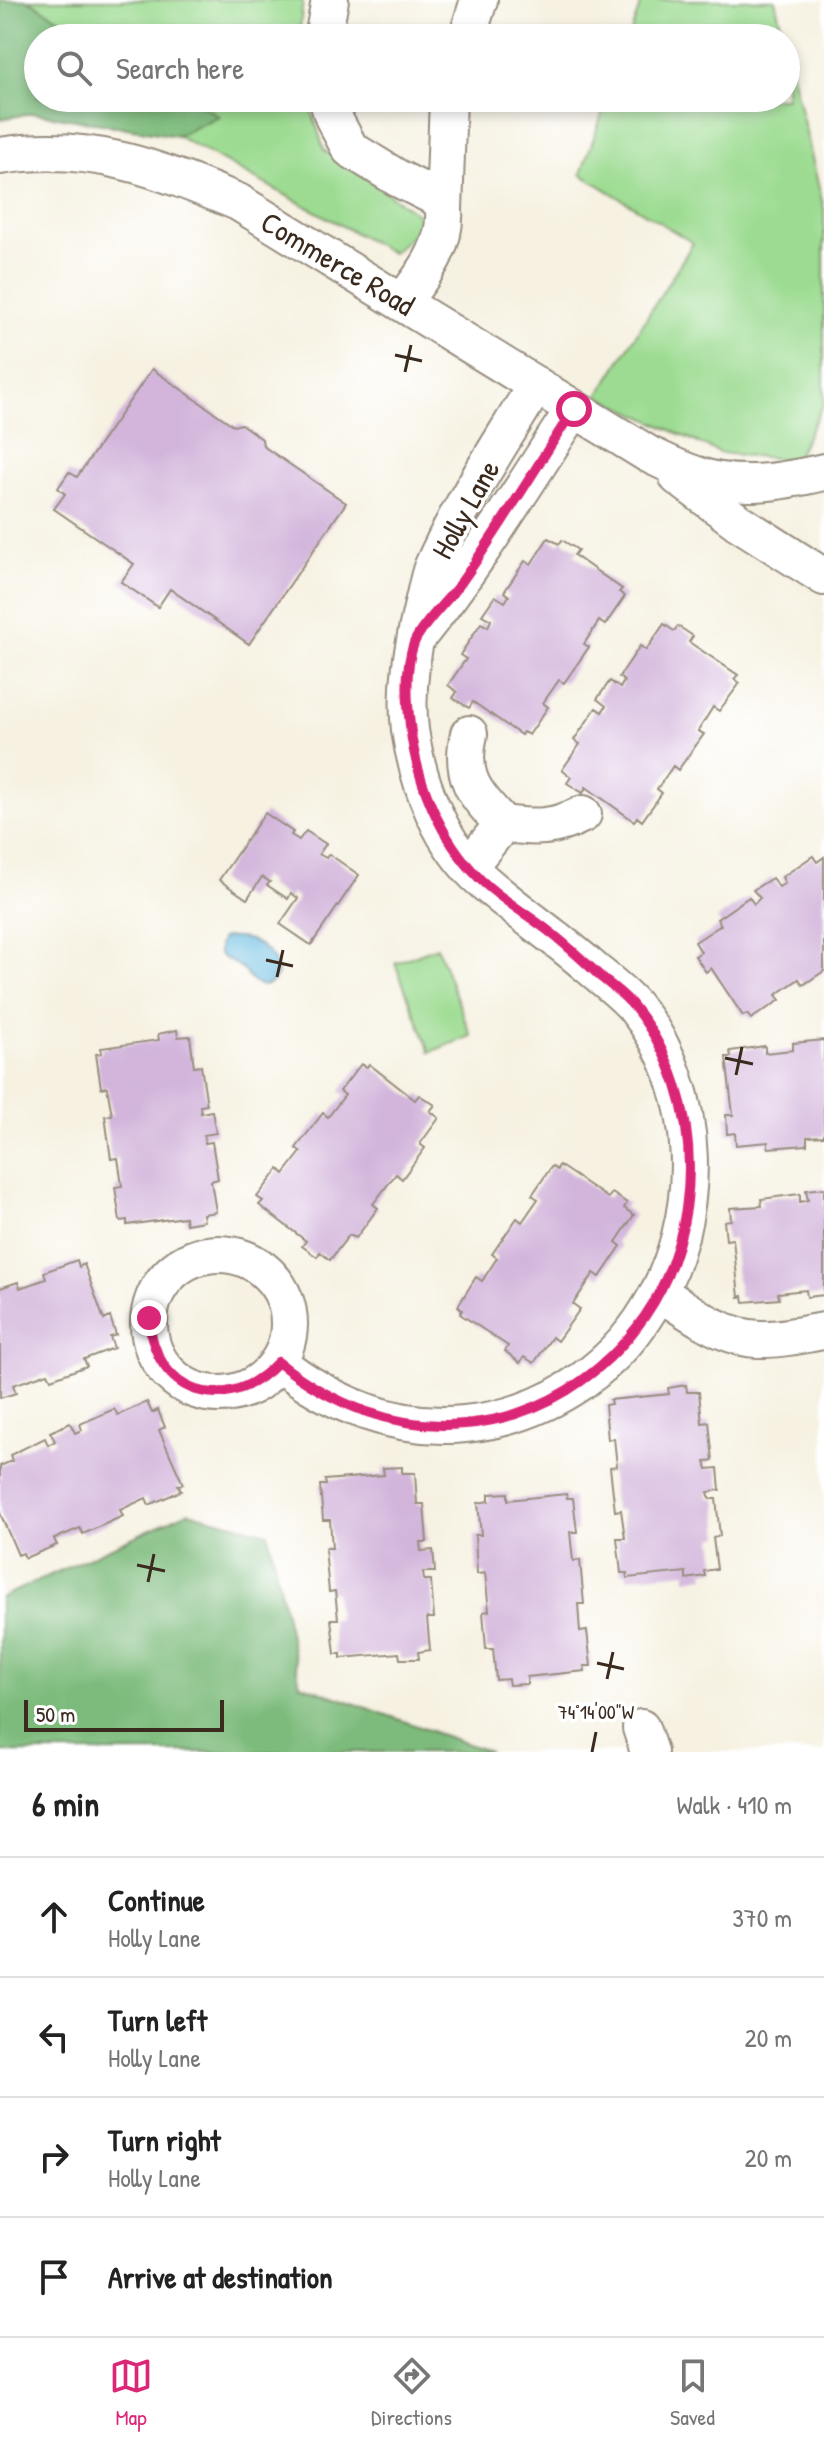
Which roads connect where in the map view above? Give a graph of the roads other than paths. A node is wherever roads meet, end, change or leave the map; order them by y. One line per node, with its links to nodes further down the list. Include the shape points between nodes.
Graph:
1 (330, 0): 3 (street)
2 (479, 0): 4 (street)
3 (326, 24)
4 (471, 24)
5 (331, 112): 8 (street, via 350,149 443,201)
6 (447, 112): 8 (street)
7 (0, 156): 9 (street, Commerce Road, via 99,155 169,173 238,202)
8 (444, 209): 9 (street, via 436,257)
9 (403, 301): 10 (street, Commerce Road)
10 (536, 385): 11 (street, Commerce Road); 15 (street, Holly Lane, via 466,500 431,571)
11 (574, 409): 12 (street, Commerce Road); 15 (street, Holly Lane, via 458,586)
12 (648, 454): 13 (street, Commerce Road, via 720,481 769,483); 14 (street, Commerce Road, via 738,522)
13 (824, 472)
14 (824, 577)
15 (414, 641): 19 (street, Holly Lane, via 408,700 413,750 437,816)
16 (469, 734): 18 (street, via 464,754 467,777)
17 (583, 814): 18 (street, via 564,824 536,828)
18 (503, 824): 19 (street)
19 (469, 866): 20 (street, Holly Lane, via 633,1005 666,1060 685,1122 689,1182 680,1239)
20 (659, 1292): 21 (street, via 703,1321 740,1336 762,1340); 22 (street, Holly Lane, via 632,1334 593,1374 545,1403 491,1420 436,1425 382,1417 306,1385)
21 (824, 1331)
22 (278, 1362)

